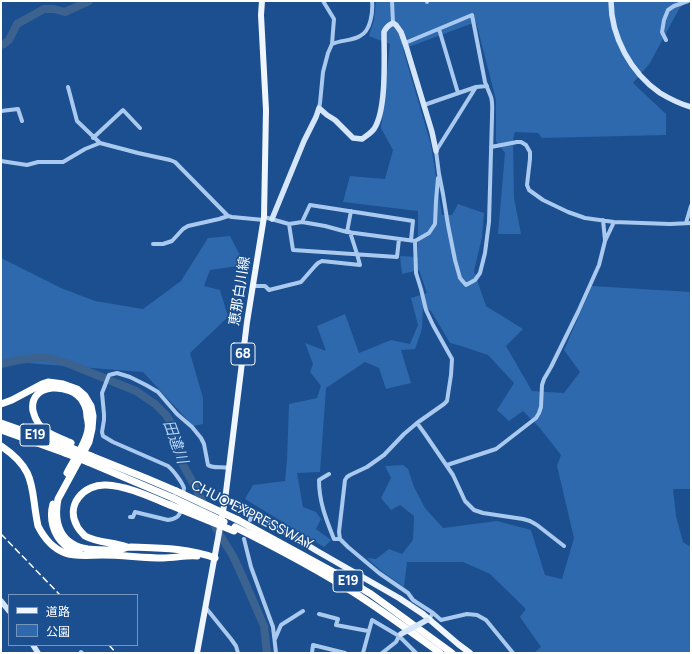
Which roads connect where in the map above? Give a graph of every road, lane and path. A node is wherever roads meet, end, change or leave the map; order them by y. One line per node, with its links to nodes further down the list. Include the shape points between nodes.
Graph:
1 (262, 1): 31 (main road, 恵那白川線 / 68, via 266,110)
2 (323, 1): 11 (street, via 334,19)
3 (372, 1): 11 (street, via 372,15 366,31 361,36)
4 (392, 1): 7 (street)
5 (611, 1): 17 (street, via 615,30 630,62 661,94)
6 (688, 1): 9 (street, via 668,10 662,32)
7 (393, 23): 10 (street, via 401,32); 18 (street, via 384,32 382,103 378,120 371,132 362,139 353,138)
8 (439, 29): 10 (street); 12 (street, via 472,16); 15 (street)
9 (666, 40)
10 (405, 43): 16 (street)
11 (332, 44): 18 (street)
12 (486, 86): 14 (street); 24 (street, via 492,106)
13 (68, 87): 22 (street, via 77,121)
14 (476, 87): 15 (street); 25 (street)
15 (458, 93): 16 (street)
16 (424, 105): 25 (street)
17 (691, 107)
18 (318, 108): 32 (street)
19 (1, 111): 20 (street, via 18,109)
20 (22, 121)
21 (140, 128): 22 (street, via 123,110)
22 (93, 138): 23 (street)
23 (100, 144): 26 (street, via 85,149 63,162 27,164); 30 (street, via 175,162)
24 (491, 147): 27 (street, via 486,253 480,273 475,280 466,285 460,278 455,260 444,194); 33 (street, via 517,142 526,145 530,152 527,185 529,190 568,212 585,218)
25 (436, 151): 27 (street)
26 (1, 161)
27 (438, 174): 41 (street, via 435,224 429,233)
28 (691, 206): 36 (street)
29 (351, 211): 34 (street, via 310,205); 39 (street); 41 (street, via 413,221)
30 (228, 216): 31 (street); 43 (street, via 188,226 172,241)
31 (264, 218): 32 (street); 45 (main road, 恵那白川線 / 68)
32 (272, 219): 38 (street)
33 (603, 220): 35 (street); 42 (street)
34 (302, 222): 38 (street); 39 (street)
35 (614, 222): 36 (street); 42 (street)
36 (686, 223): 37 (street)
37 (691, 223)
38 (289, 224): 44 (street, via 293,250)
39 (348, 232): 40 (street); 44 (street)
40 (399, 238): 41 (street); 44 (street, via 397,257)
41 (413, 240): 48 (street, via 416,273 426,310 452,362 447,401)
42 (605, 241): 53 (street, via 599,265 544,379 539,414 496,449)
43 (153, 244)
44 (357, 254): 45 (street, via 360,265 322,261 301,282 269,290 265,286)
45 (253, 286): 54 (main road, 恵那白川線 / 68)
46 (1, 404): 65 (highway, via 48,382 77,389 85,396 93,416 89,442 58,499 56,518 61,532 68,541 80,547 108,550)
47 (1, 423): 51 (highway, CHUO EXPRESSWAY / E19)
48 (417, 423): 53 (street); 63 (street, via 384,455 345,480)
49 (1, 430): 51 (highway, CHUO EXPRESSWAY / E19)
50 (1, 446): 66 (highway, via 27,471 32,484 38,526 48,542 66,553)
51 (68, 448): 52 (highway, CHUO EXPRESSWAY / E19, bridge); 66 (highway, via 46,431 36,419 34,400 44,390 66,390 83,402 87,411 88,430 85,439 54,496 51,513 52,523 62,542)
52 (91, 456): 56 (highway, CHUO EXPRESSWAY / E19); 56 (highway, CHUO EXPRESSWAY / E19, via 148,479)
53 (447, 465): 64 (street, via 465,501 474,510 530,521)
54 (229, 468): 57 (main road, 恵那白川線 / 68); 59 (street, via 209,467 201,438 158,392 117,373 109,375 102,392 103,436 168,466 184,488 181,513 178,517 162,520 135,512 133,517)
55 (329, 474): 63 (street, via 319,480 319,490 334,539)
56 (173, 498): 61 (highway, CHUO EXPRESSWAY / E19, bridge); 61 (highway, bridge); 65 (highway, via 106,485 95,486 80,494 73,513 80,531 94,540)
57 (225, 500): 58 (main road); 67 (main road, 恵那白川線 / 68)
58 (253, 512): 60 (street); 73 (main road)
59 (130, 517)
60 (250, 520)
61 (236, 526): 85 (highway, CHUO EXPRESSWAY / E19, via 352,591); 86 (highway, CHUO EXPRESSWAY / E19, via 333,571 371,594)
62 (244, 539): 76 (street)
63 (340, 539): 73 (street, via 378,573 408,593)
64 (564, 546)
65 (128, 547): 67 (highway, via 182,550 203,553)
66 (81, 554): 67 (highway)
67 (215, 558): 69 (main road, 恵那白川線 / 68)
68 (1, 601): 70 (street)
69 (206, 608): 77 (main road, 恵那白川線 / 68); 78 (street, via 236,646)
70 (8, 610)
71 (303, 610): 76 (street, via 281,625)
72 (320, 614): 74 (street, via 338,619 336,625)
73 (430, 617): 75 (street, bridge); 87 (main road); 88 (street, via 441,620 467,614 477,615 486,620)
74 (368, 631): 75 (street, via 372,620); 82 (street)
75 (400, 635): 83 (street, via 396,642); 84 (street)
76 (275, 639): 79 (street)
77 (197, 653)
78 (238, 653)
79 (276, 653)
80 (312, 653): 81 (street, via 313,645)
81 (345, 653)
82 (363, 653)
83 (382, 653)
84 (416, 653)
85 (440, 653)
86 (452, 653)
87 (470, 653)
88 (513, 653)

